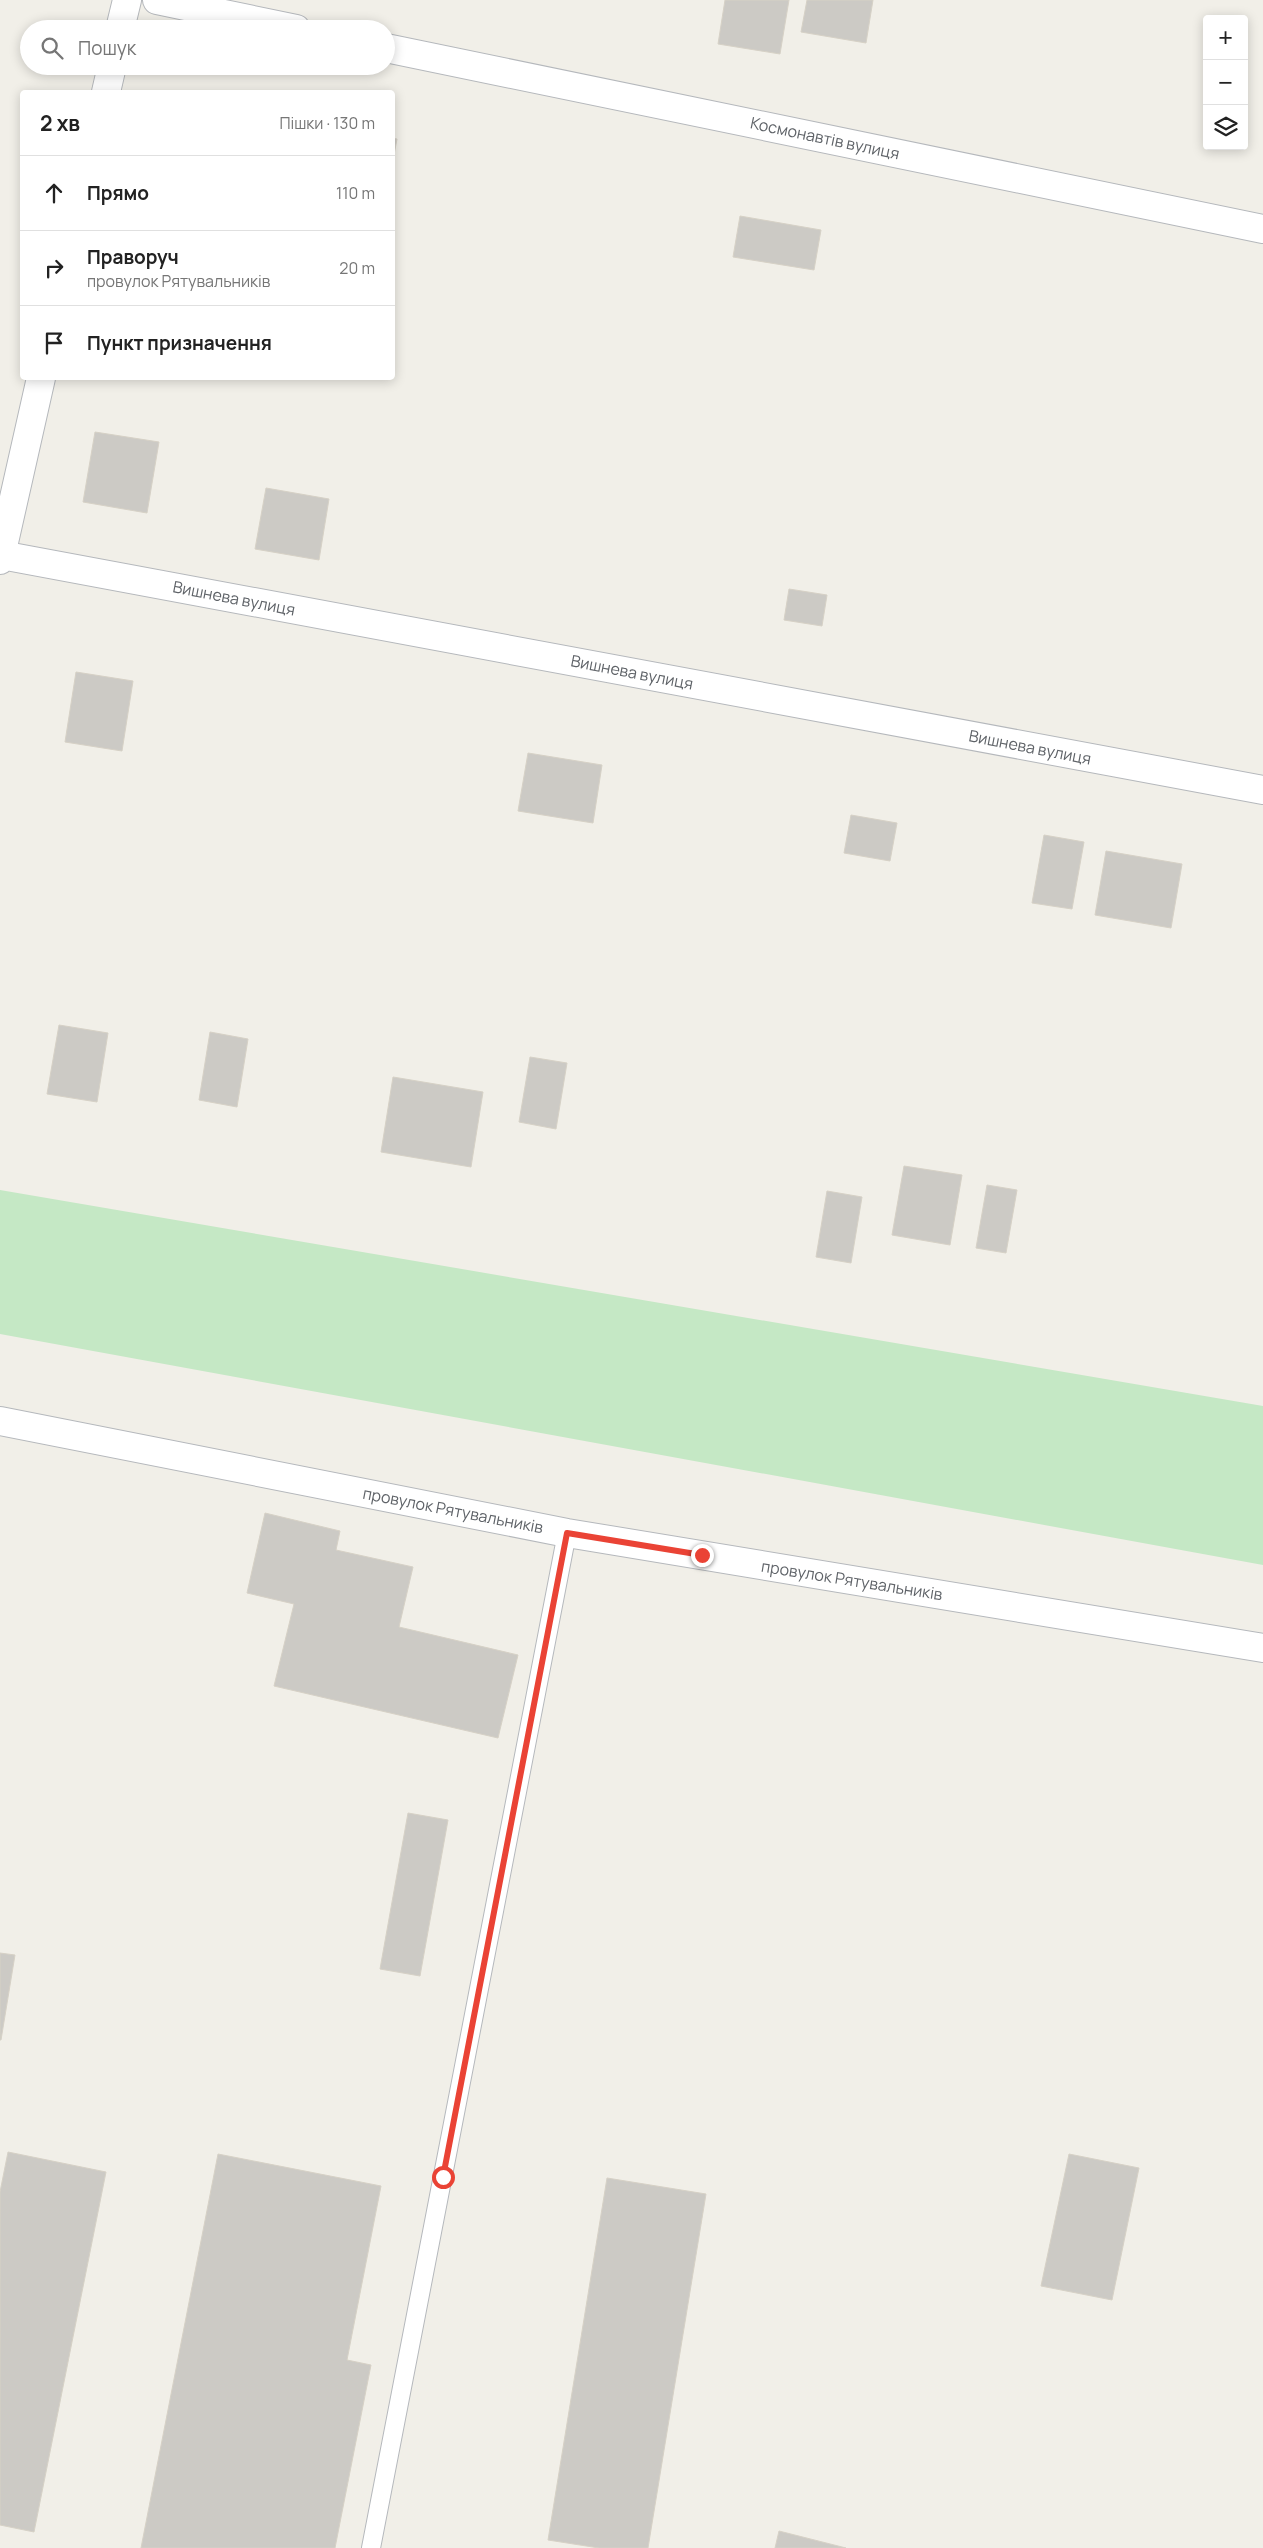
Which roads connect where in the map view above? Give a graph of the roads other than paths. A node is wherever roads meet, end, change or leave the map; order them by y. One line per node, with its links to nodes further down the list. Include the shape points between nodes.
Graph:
1 (127, 0): 3 (street)
2 (157, 0): 4 (street)
3 (122, 20)
4 (253, 20)
5 (395, 50): 8 (street, Космонавтів вулиця)
6 (110, 75): 7 (street)
7 (106, 90)
8 (1263, 229)
9 (41, 380): 10 (street)
10 (1, 558): 11 (street, Вишнева вулиця)
11 (1263, 790)
12 (0, 1421): 13 (street, провулок Рятувальників)
13 (567, 1533): 14 (street, провулок Рятувальників); 15 (lane)
14 (1263, 1648)
15 (371, 2548)

